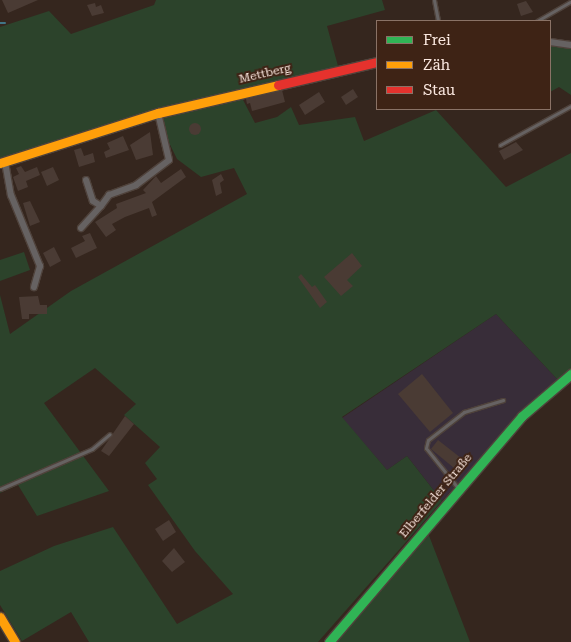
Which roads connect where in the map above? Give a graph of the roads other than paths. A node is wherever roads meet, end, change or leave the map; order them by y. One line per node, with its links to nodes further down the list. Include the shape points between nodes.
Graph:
1 (434, 0): 3 (lane)
2 (571, 1): 4 (lane)
3 (438, 20)
4 (539, 20)
5 (551, 42): 6 (street)
6 (571, 45)
7 (376, 62): 9 (main road, Mettberg)
8 (571, 106): 10 (lane)
9 (158, 114): 11 (main road, Mettberg); 13 (street, via 169,160 136,185 109,196)
10 (500, 145)
11 (2, 162): 15 (street, Mettberg, via 11,195 40,266)
12 (86, 180): 13 (street, via 93,201)
13 (101, 206): 14 (street)
14 (81, 228)
15 (34, 287)
16 (571, 374): 19 (main road, Elberfelder Straße, via 522,416)
17 (503, 400): 19 (lane, via 464,412 428,440 426,448)
18 (110, 434): 20 (lane, via 92,449)
19 (458, 488): 23 (main road, Elberfelder Straße)
20 (0, 489)
21 (0, 617): 22 (main road)
22 (15, 642)
23 (329, 642)

